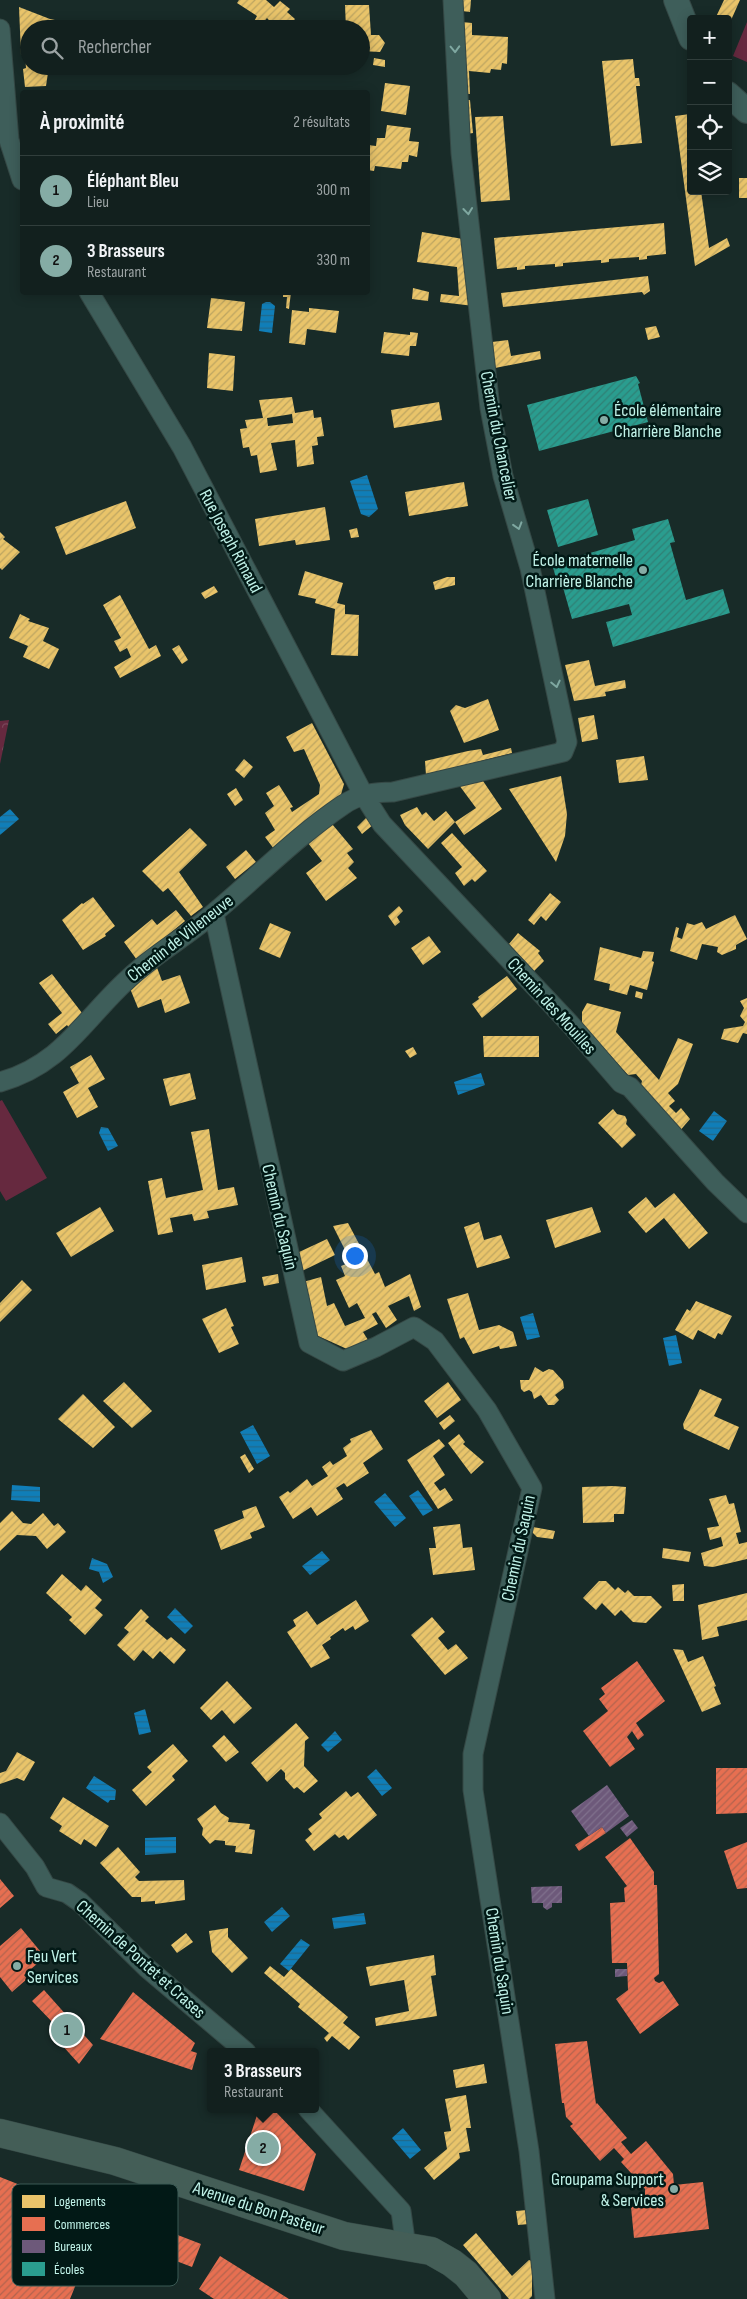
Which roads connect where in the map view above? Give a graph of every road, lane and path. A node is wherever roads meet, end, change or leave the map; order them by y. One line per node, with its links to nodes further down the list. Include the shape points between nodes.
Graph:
1 (454, 0): 10 (street, Chemin du Chancelier, one-way to 10, via 461,153 490,408 503,476 530,568 567,742 563,752 394,792)
2 (676, 0): 3 (street)
3 (687, 28)
4 (0, 29): 5 (street)
5 (2, 65): 8 (street, via 9,140)
6 (732, 98): 7 (street)
7 (747, 111)
8 (20, 174)
9 (91, 295): 10 (street, Rue Joseph Rimaud, via 182,448)
10 (363, 794): 11 (street, Chemin de Villeneuve, via 344,804 302,837); 13 (street, Chemin des Mouilles, via 382,824)
11 (214, 914): 12 (street, Chemin de Villeneuve, via 128,978 65,1046 23,1076); 22 (street, Chemin du Saquin, via 309,1343 343,1361 414,1327 435,1341 487,1410 532,1488 473,1754 473,1790 528,2141)
12 (0, 1082)
13 (747, 1213)
14 (0, 1823): 15 (street, Chemin de Pontet et Crases, via 35,1867 46,1887 67,1893 80,1902 146,1968)
15 (241, 2048)
16 (312, 2113): 20 (street, via 401,2211)
17 (0, 2120): 19 (main road, Avenue du Bon Pasteur, via 62,2136)
18 (0, 2134): 19 (main road, Avenue du Bon Pasteur)
19 (115, 2161): 20 (main road, Avenue du Bon Pasteur, via 344,2236)
20 (406, 2247): 21 (main road, via 431,2251 452,2263)
21 (487, 2299)
22 (545, 2299)

